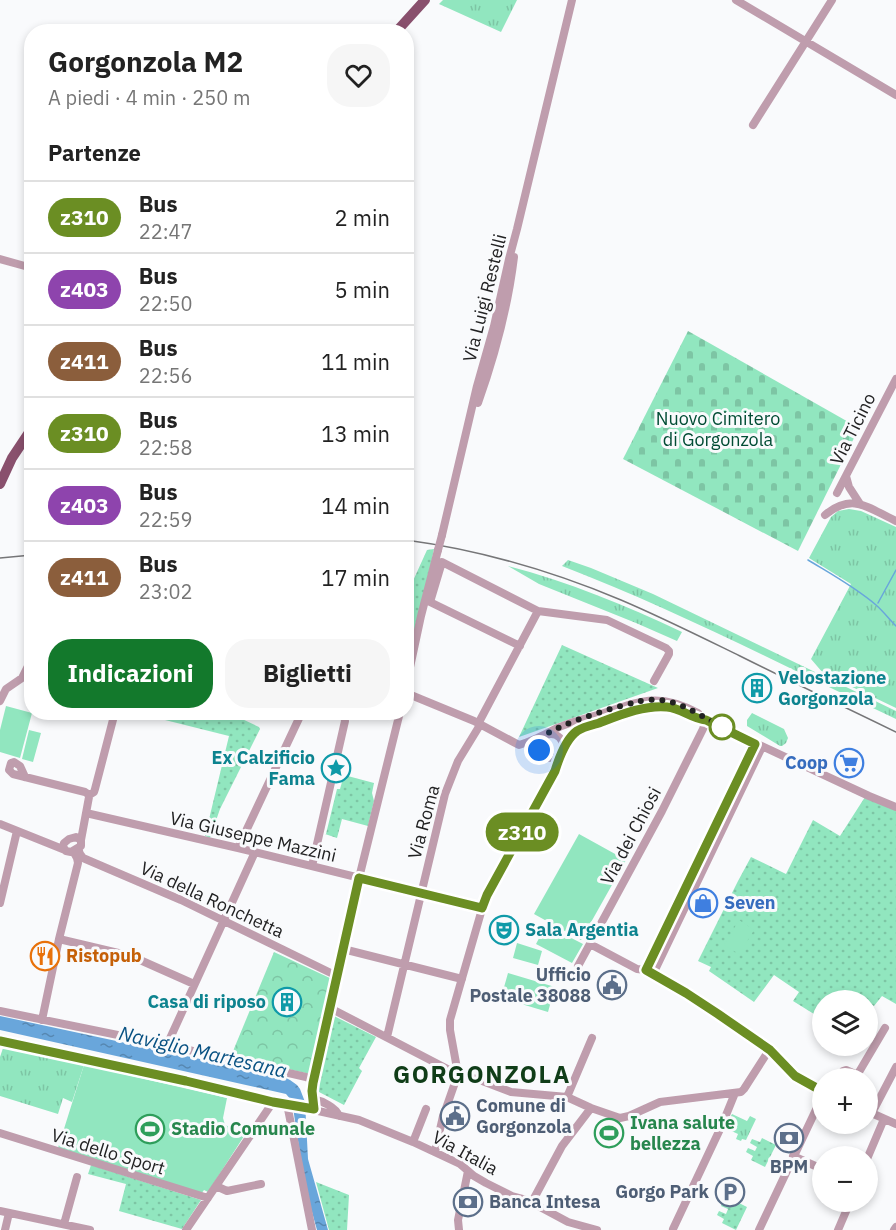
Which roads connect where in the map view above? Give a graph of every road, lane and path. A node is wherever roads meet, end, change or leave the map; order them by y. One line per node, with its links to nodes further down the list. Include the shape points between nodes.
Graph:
1 (425, 0): 5 (main road)
2 (572, 0): 23 (street, Via Luigi Restelli, bridge)
3 (736, 0): 6 (street)
4 (832, 0): 6 (street)
5 (403, 24)
6 (806, 41): 7 (street); 8 (street)
7 (896, 95)
8 (753, 125)
9 (0, 259): 10 (street)
10 (24, 266)
11 (896, 379): 13 (street, Via Ticino)
12 (24, 440): 14 (main road)
13 (846, 476): 15 (street, Via Ticino); 16 (street)
14 (0, 484)
15 (837, 493): 16 (street); 17 (street)
16 (852, 493): 18 (street)
17 (849, 503): 18 (street); 19 (street)
18 (860, 504): 20 (street)
19 (825, 516)
20 (896, 521)
21 (538, 610): 22 (street, Via Roma); 22 (street, via 442,562 430,602); 25 (street, via 607,620 666,648 669,654)
22 (520, 646): 33 (street, Via Roma)
23 (414, 648)
24 (24, 674): 27 (street, via 6,689)
25 (654, 681)
26 (414, 696): 33 (street)
27 (0, 701)
28 (112, 720): 38 (street, via 95,789)
29 (298, 720): 44 (street)
30 (345, 720): 46 (street)
31 (398, 720): 47 (street)
32 (706, 720): 34 (street, via 676,703 649,700); 35 (street); 36 (street, via 670,707 644,708 582,728); 53 (street, Via dei Chiosi)
33 (479, 724): 34 (street, via 520,745); 48 (street, Via Roma, via 447,789)
34 (545, 735): 36 (street, via 560,738); 36 (street, via 539,744 542,754 553,758)
35 (759, 745): 39 (street); 57 (street)
36 (562, 753): 50 (street)
37 (25, 777): 38 (street)
38 (89, 795): 40 (street)
39 (896, 807)
40 (86, 813): 43 (street); 44 (street, Via Giuseppe Mazzini)
41 (0, 824): 42 (street, Via della Ronchetta)
42 (16, 831): 43 (street, Via della Ronchetta, via 58,848); 49 (street)
43 (72, 845): 51 (street, Via della Ronchetta, via 83,858); 52 (street, via 78,863)
44 (238, 848): 45 (street, Via Giuseppe Mazzini)
45 (255, 852): 46 (street, Via Giuseppe Mazzini); 51 (street)
46 (312, 866): 47 (street, Via Giuseppe Mazzini)
47 (359, 878): 48 (street, Via Giuseppe Mazzini); 54 (street)
48 (421, 893): 50 (street, Via Giuseppe Mazzini); 55 (street, Via Roma)
49 (0, 903)
50 (482, 908): 59 (street)
51 (224, 921): 58 (street, Via della Ronchetta); 60 (street)
52 (59, 939): 60 (street, via 124,954); 63 (street)
53 (590, 944): 56 (street, Via dei Chiosi); 57 (street)
54 (344, 949): 55 (street); 58 (street)
55 (404, 965): 59 (street); 65 (street, Via Roma)
56 (578, 966)
57 (649, 972): 69 (street)
58 (337, 976): 61 (street)
59 (462, 979): 72 (street, via 450,1022)
60 (194, 984): 68 (street)
61 (330, 1008): 65 (street); 73 (street)
62 (0, 1011): 63 (street)
63 (42, 1020): 68 (street)
64 (885, 1028): 70 (street)
65 (387, 1038): 72 (street)
66 (591, 1038): 76 (street)
67 (0, 1041): 79 (street, Via Italia)
68 (167, 1046): 73 (street)
69 (770, 1050): 74 (street, via 795,1076); 75 (street, via 744,1089)
70 (861, 1068)
71 (896, 1068): 77 (street)
72 (458, 1074): 76 (street, via 511,1092); 92 (street)
73 (313, 1080): 78 (street)
74 (812, 1085)
75 (736, 1093): 82 (street, via 660,1102 625,1117); 106 (street)
76 (567, 1097): 82 (street)
77 (878, 1097)
78 (313, 1099): 81 (street); 84 (street, Via Italia)
79 (273, 1102): 80 (street, Via Italia); 98 (street)
80 (290, 1105): 81 (street, Via Italia); 110 (street)
81 (311, 1108): 84 (street, Via Italia)
82 (591, 1108): 100 (street, via 560,1148)
83 (426, 1109): 90 (street)
84 (339, 1116): 90 (street, Via Italia, via 365,1122)
85 (878, 1116): 87 (street)
86 (812, 1117): 93 (street)
87 (884, 1119): 88 (street); 91 (street)
88 (896, 1124)
89 (0, 1133): 99 (street, Via dello Sport)
90 (412, 1142): 92 (street, Via Italia)
91 (873, 1146)
92 (435, 1152): 95 (street, Via Italia, via 462,1164)
93 (793, 1156): 94 (street); 113 (street)
94 (812, 1165)
95 (468, 1172): 100 (street, Via Italia); 111 (street)
96 (77, 1177): 104 (street)
97 (261, 1184): 98 (street, via 227,1191)
98 (216, 1186): 99 (street)
99 (208, 1198): 109 (street)
100 (532, 1203): 105 (street, Via Italia)
101 (0, 1211): 103 (street)
102 (846, 1212): 114 (street)
103 (9, 1213): 104 (street); 107 (street)
104 (66, 1226): 108 (street)
105 (571, 1227): 112 (street, Via Italia)
106 (674, 1229)
107 (5, 1230)
108 (90, 1230)
109 (186, 1230)
110 (312, 1230)
111 (459, 1230)
112 (597, 1230)
113 (759, 1230)
114 (838, 1230)

